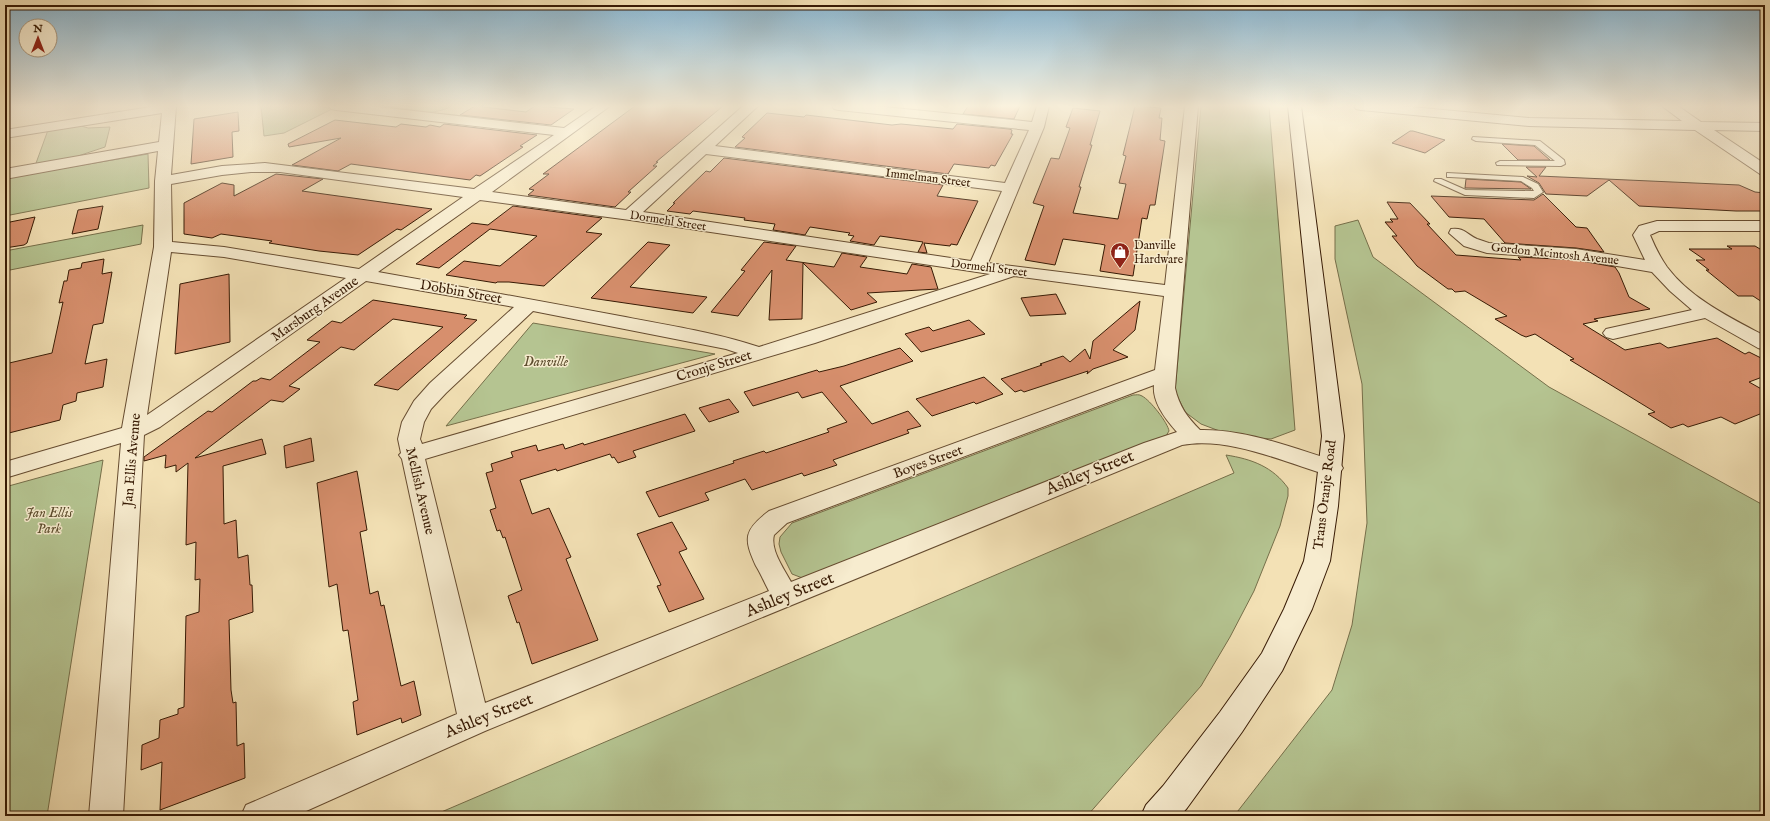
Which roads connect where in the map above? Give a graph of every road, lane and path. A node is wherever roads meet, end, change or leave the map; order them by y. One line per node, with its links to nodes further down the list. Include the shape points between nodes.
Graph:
1 (549, 144): 17 (street, Marsburg Avenue)
2 (708, 144): 9 (street)
3 (1030, 144): 16 (street)
4 (1188, 144): 26 (street)
5 (1299, 144): 36 (street, Trans Oranje Road, via 1332,429)
6 (1539, 144): 10 (lane, via 1561,164 1558,166)
7 (1726, 144): 11 (street)
8 (166, 145): 12 (street); 14 (street, Jan Ellis Avenue)
9 (703, 149): 16 (street, Immelman Street); 18 (street)
10 (1500, 163)
11 (1764, 170)
12 (5, 174)
13 (1450, 175): 15 (lane, via 1523,179 1535,186 1539,192 1534,195 1465,192)
14 (163, 181): 17 (street, Dormehl Street, via 267,166); 21 (street, Jan Ellis Avenue)
15 (1438, 182)
16 (1011, 188): 23 (street)
17 (477, 194): 18 (street, Dormehl Street); 25 (street, Marsburg Avenue)
18 (630, 215): 23 (street, Dormehl Street)
19 (1765, 226): 22 (street, via 1648,228 1642,235)
20 (1457, 233): 22 (street, Gordon Mcintosh Avenue, via 1470,242 1487,248 1576,254)
21 (163, 247): 25 (street, Dobbin Street, via 203,250); 33 (street, Jan Ellis Avenue)
22 (1658, 267): 28 (street, via 1676,289)
23 (977, 268): 24 (street, Dormehl Street)
24 (1016, 271): 26 (street, Dormehl Street); 31 (street, Cronje Street)
25 (363, 274): 27 (street, Dobbin Street); 33 (street, Marsburg Avenue, via 170,411)
26 (1173, 292): 32 (street)
27 (529, 304): 31 (street, Dobbin Street, via 731,344); 35 (street, Mellish Avenue, via 422,406 413,422 409,439)
28 (1707, 312): 29 (street); 30 (street)
29 (1613, 333)
30 (1764, 342)
31 (758, 353): 35 (street, Cronje Street)
32 (1166, 373): 34 (street, via 1164,388 1168,405 1179,422); 38 (street, Boyes Street, via 778,517 767,525 760,536 759,547)
33 (133, 432): 37 (street, Marsburg Avenue); 40 (street, Jan Ellis Avenue)
34 (1194, 437): 36 (street, Ashley Street, via 1227,438); 38 (street, Ashley Street, via 1152,448)
35 (411, 455): 39 (street, Mellish Avenue)
36 (1331, 468): 42 (street, Trans Oranje Road, via 1317,561 1298,609 1272,662 1231,722)
37 (5, 470)
38 (786, 597): 39 (street, Ashley Street)
39 (474, 721): 41 (street, Ashley Street)
40 (106, 816)
41 (258, 816)
42 (1158, 816)

